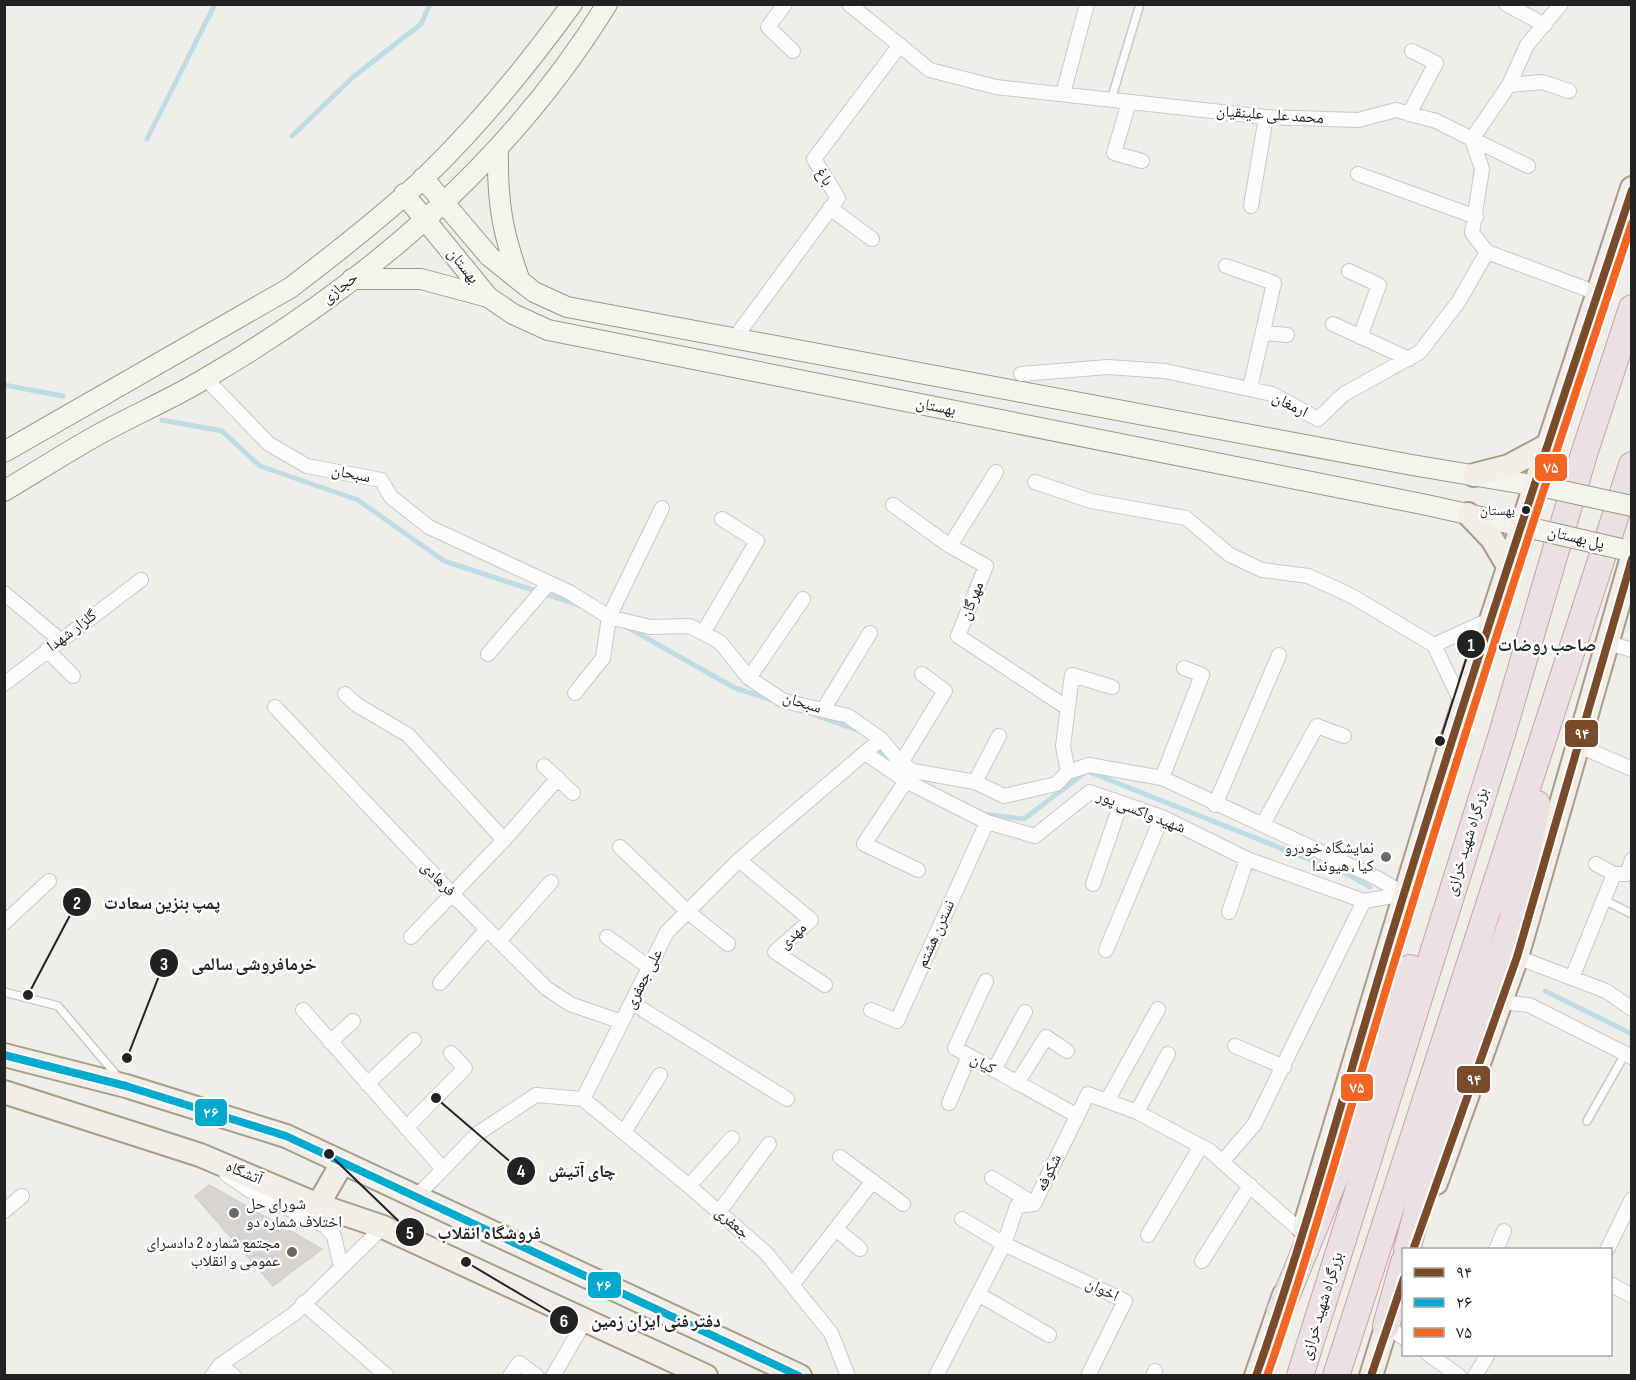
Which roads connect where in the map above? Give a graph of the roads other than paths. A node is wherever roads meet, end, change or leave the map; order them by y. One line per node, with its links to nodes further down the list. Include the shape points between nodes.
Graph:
1 (572, 4): 25 (main road, حجازی, via 532,60)
2 (607, 4): 21 (main road, حجازی, via 576,55)
3 (785, 4): 11 (street, via 768,27)
4 (849, 4): 10 (street, محمد علی علینقیان)
5 (1087, 4): 15 (street)
6 (1140, 4): 16 (lane)
7 (1506, 4): 9 (street)
8 (1561, 4): 9 (street)
9 (1545, 26): 13 (street, via 1527,45)
10 (900, 45): 15 (street, محمد علی علینقیان, via 930,70 958,79); 30 (street, باغ, via 814,159 838,198)
11 (793, 51)
12 (1412, 51): 18 (street, via 1436,63)
13 (1509, 85): 14 (street, via 1542,82); 20 (street)
14 (1569, 91)
15 (1063, 94): 16 (street, محمد علی علینقیان)
16 (1111, 100): 17 (street, محمد علی علینقیان)
17 (1129, 102): 19 (street, محمد علی علینقیان); 22 (street, via 1114,153)
18 (1409, 114): 19 (street, محمد علی علینقیان, via 1396,110 1358,120); 20 (street, محمد علی علینقیان, via 1436,121)
19 (1266, 117): 29 (street)
20 (1472, 139): 23 (street, محمد علی علینقیان); 31 (street, via 1482,169)
21 (498, 148): 28 (main road, حجازی); 38 (main road, via 500,216)
22 (1142, 161)
23 (1528, 166)
24 (1358, 174): 31 (street)
25 (423, 178): 27 (main road, حجازی); 28 (main road, بهستان)
26 (1632, 188): 39 (main road)
27 (404, 194): 32 (main road, بهستان); 52 (main road, حجازی, via 290,288)
28 (444, 201): 32 (main road, حجازی); 38 (main road, بهستان, via 489,256)
29 (1251, 206)
30 (830, 208): 33 (street); 46 (street, باغ)
31 (1476, 217): 34 (street, via 1472,233)
32 (425, 218): 37 (main road, حجازی); 40 (main road, بهستان)
33 (872, 239)
34 (1486, 252): 39 (street); 47 (street, ارمغان, via 1459,301 1420,352)
35 (1226, 266): 43 (street, via 1274,283)
36 (1349, 271): 45 (street, via 1379,285)
37 (352, 279): 40 (main road, via 421,279); 49 (main road, حجازی)
38 (520, 281): 46 (main road, بهستان, via 567,307)
39 (1597, 293): 55 (main road)
40 (488, 297): 54 (main road, بهستان, via 548,330)
41 (1632, 308): 101 (highway, بزرگراه شهید خرازی, via 1584,454)
42 (1333, 324): 45 (street)
43 (1263, 333): 44 (street); 50 (street)
44 (1287, 335)
45 (1360, 337): 47 (street)
46 (734, 339): 51 (main road, بهستان)
47 (1409, 359): 50 (street, ارمغان, via 1344,394 1318,419 1272,394)
48 (1021, 374): 50 (street, ارمغان, via 1108,367 1154,370)
49 (206, 379): 62 (main road, حجازی, via 94,437); 73 (street, سبحان, via 269,444 307,466 381,480 391,497 429,527)
50 (1250, 388)
51 (1112, 410): 54 (main road); 59 (main road, بهستان)
52 (35, 434): 53 (main road); 56 (main road, حجازی)
53 (4, 435)
54 (1103, 441): 66 (main road, بهستان)
55 (1548, 445): 59 (main road, via 1509,466); 61 (main road)
56 (4, 452)
57 (1632, 465): 88 (highway, بزرگراه شهید خرازی)
58 (996, 472): 69 (street)
59 (1474, 475): 61 (main road, بهستان)
60 (1035, 482): 83 (street, via 1091,501 1186,518 1230,555 1262,570 1308,576)
61 (1542, 486): 64 (main road, bridge); 68 (main road)
62 (4, 491)
63 (893, 505): 69 (street)
64 (1632, 506)
65 (662, 508): 77 (street)
66 (1468, 514): 68 (main road, بهستان); 71 (main road, via 1492,539)
67 (722, 519): 79 (street, via 757,541)
68 (1528, 528): 70 (main road, پل بهستان, bridge); 71 (main road)
69 (950, 546): 99 (street, مهرگان, via 987,566 958,636)
70 (1628, 552): 74 (main road)
71 (1508, 566): 78 (main road)
72 (141, 580): 81 (street, گلزار شهدا)
73 (549, 583): 77 (street, سبحان); 86 (street)
74 (1627, 584): 82 (main road)
75 (4, 593): 81 (street)
76 (803, 599): 93 (street)
77 (609, 617): 79 (street, سبحان, via 650,627 690,626); 95 (street, via 603,658)
78 (1491, 619): 83 (street); 97 (main road)
79 (703, 633): 93 (street, سبحان, via 720,642)
80 (870, 633): 100 (street)
81 (60, 640): 84 (street, گلزار شهدا)
82 (1606, 642): 85 (street); 105 (main road)
83 (1434, 645): 97 (street)
84 (47, 650): 91 (street); 92 (street, گلزار شهدا)
85 (1632, 650)
86 (488, 654)
87 (1279, 655): 117 (street)
88 (1569, 660): 214 (highway, via 1512,921 1438,1132); 247 (highway, بزرگراه شهید خرازی)
89 (1184, 668): 111 (street, via 1202,675)
90 (922, 674): 107 (street, via 945,691)
91 (73, 676)
92 (7, 677)
93 (749, 678): 100 (street, سبحان, via 784,701)
94 (1112, 687): 99 (street, via 1072,675)
95 (575, 693)
96 (345, 694): 121 (street, via 408,735)
97 (1463, 706): 132 (main road)
98 (275, 707): 133 (street, فرهادی)
99 (1066, 707): 110 (street, via 1063,746)
100 (823, 710): 104 (street, سبحان, via 848,716)
101 (1502, 734): 228 (highway, via 1439,878 1361,1114); 246 (highway, بزرگراه شهید خرازی)
102 (999, 736): 114 (street)
103 (1344, 736): 120 (street, via 1317,726)
104 (881, 739): 106 (street, علی جعفری); 107 (street, سبحان)
105 (1577, 745): 109 (street); 146 (main road)
106 (865, 753): 113 (street, شهید واکسی پور); 124 (street, علی جعفری)
107 (901, 763): 114 (street, سبحان, via 913,771)
108 (544, 766): 112 (street)
109 (1632, 769)
110 (1068, 772): 111 (street, سبحان, via 1089,765); 114 (street, سبحان, via 1056,784 1004,796)
111 (1162, 777): 117 (street, سبحان)
112 (558, 778): 115 (street); 121 (street)
113 (906, 781): 119 (street, شهید واکسی پور); 127 (street, via 864,844)
114 (975, 782)
115 (573, 793)
116 (1121, 803): 118 (street, شهید واکسی پور); 119 (street, شهید واکسی پور, via 1090,792 1035,836); 131 (street)
117 (1215, 805): 120 (street, سبحان)
118 (1162, 817): 123 (street, شهید واکسی پور); 145 (street)
119 (987, 822): 158 (street, نسترن هشتم, via 897,1021)
120 (1263, 824): 132 (street, سبحان)
121 (504, 840): 133 (street)
122 (620, 847): 136 (street)
123 (1247, 859): 135 (street, شهید واکسی پور); 137 (street)
124 (738, 860): 136 (street, علی جعفری); 151 (street, مهدی, via 811,920 775,952)
125 (1632, 860): 128 (street)
126 (1596, 864): 128 (street)
127 (918, 870)
128 (1624, 874): 134 (street)
129 (50, 881): 139 (street)
130 (551, 882): 143 (street)
131 (1093, 884)
132 (1404, 894): 135 (street, شهید واکسی پور); 211 (main road)
133 (453, 895): 140 (street, فرهادی); 142 (street)
134 (1604, 900): 138 (lane); 148 (street)
135 (1364, 901): 171 (street)
136 (688, 912): 144 (street); 147 (street, علی جعفری, via 667,932)
137 (1229, 912)
138 (1632, 914)
139 (4, 923)
140 (487, 929): 143 (street, فرهادی); 150 (street)
141 (607, 936): 147 (street)
142 (411, 937)
143 (499, 941): 161 (street, فرهادی, via 562,999)
144 (728, 944)
145 (1106, 950)
146 (1517, 957): 148 (street); 153 (main road)
147 (650, 968): 154 (street, علی جعفری)
148 (1572, 978): 156 (street, via 1606,991)
149 (986, 981): 169 (street, کیان, via 955,1048)
150 (440, 982)
151 (825, 985)
152 (4, 992): 176 (lane, via 58,1006)
153 (1500, 1002): 170 (street, via 1529,1005); 215 (main road)
154 (632, 1003): 161 (street, علی جعفری); 179 (street)
155 (1158, 1009): 180 (street)
156 (1632, 1009)
157 (303, 1010): 163 (street)
158 (871, 1010)
159 (1025, 1012): 172 (street)
160 (353, 1021): 163 (street)
161 (622, 1022): 178 (street, علی جعفری)
162 (414, 1040): 175 (street)
163 (330, 1042): 175 (street)
164 (1235, 1047): 171 (street)
165 (1067, 1051): 174 (street, via 1046,1037)
166 (451, 1053): 185 (street, via 465,1068)
167 (1168, 1054): 182 (street)
168 (4, 1055): 176 (main road)
169 (969, 1056): 172 (street, کیان); 181 (street)
170 (1628, 1056): 184 (lane)
171 (1284, 1067): 192 (street, via 1254,1125)
172 (994, 1070): 174 (street, کیان)
173 (660, 1075): 186 (street)
174 (1017, 1083): 183 (street, کیان)
175 (367, 1084): 185 (street)
176 (126, 1086): 193 (main road, via 286,1136)
177 (4, 1092): 190 (main road, آتشگاه)
178 (583, 1099): 186 (street, جعفری); 194 (street, via 536,1095 477,1134)
179 (787, 1100)
180 (1107, 1101): 182 (street, شکوفه); 183 (street, شکوفه, via 1088,1094)
181 (949, 1103)
182 (1137, 1112): 189 (street, شکوفه)
183 (1076, 1115): 202 (street, شکوفه)
184 (1587, 1121)
185 (406, 1128): 194 (street)
186 (624, 1132): 198 (street, جعفری)
187 (732, 1138): 198 (street)
188 (769, 1144): 206 (street)
189 (1201, 1146): 192 (street, شکوفه); 212 (street)
190 (200, 1155): 204 (main road, آتشگاه); 220 (street, via 249,1190 324,1226 334,1236)
191 (840, 1157): 196 (street)
192 (1222, 1161): 197 (street, شکوفه)
193 (342, 1165): 200 (main road); 204 (main road)
194 (443, 1169): 200 (street)
195 (992, 1178): 202 (street)
196 (873, 1181): 201 (street); 209 (street)
197 (1250, 1185): 211 (street, شکوفه); 219 (street)
198 (689, 1186): 206 (street, جعفری)
199 (22, 1196): 205 (street)
200 (415, 1198): 241 (main road)
201 (903, 1204)
202 (1034, 1204): 213 (street, شکوفه, via 1017,1206)
203 (1631, 1204): 217 (street)
204 (318, 1205): 208 (main road, آتشگاه)
205 (4, 1211)
206 (719, 1212): 222 (street, جعفری, via 766,1253)
207 (962, 1219): 213 (street)
208 (383, 1227): 220 (street); 229 (main road, آتشگاه)
209 (836, 1229): 218 (street); 222 (street)
210 (1504, 1231): 216 (street)
211 (1302, 1232): 228 (main road)
212 (1148, 1235)
213 (1004, 1244): 225 (street, شکوفه); 244 (street, اخوان, via 1125,1301)
214 (1408, 1248)
215 (1414, 1248)
216 (1497, 1248)
217 (1608, 1248)
218 (860, 1250)
219 (1202, 1261)
220 (341, 1267): 227 (street)
221 (1402, 1278): 230 (highway)
222 (792, 1285): 242 (street, جعفری, via 831,1333)
223 (1612, 1285): 226 (street)
224 (1402, 1288): 230 (main road)
225 (978, 1294): 231 (street); 243 (street, شکوفه)
226 (1632, 1296)
227 (303, 1303): 234 (street, via 294,1314); 236 (street)
228 (1280, 1311): 245 (main road)
229 (585, 1321): 239 (street); 240 (main road, آتشگاه)
230 (1395, 1332): 248 (main road)
231 (1049, 1335)
232 (1431, 1356): 249 (street)
233 (1487, 1356): 250 (street)
234 (216, 1370): 235 (street)
235 (234, 1376)
236 (387, 1376)
237 (510, 1376): 238 (street, via 519,1363)
238 (537, 1376)
239 (553, 1376)
240 (706, 1376)
241 (800, 1376)
242 (848, 1376)
243 (936, 1376)
244 (1088, 1376)
245 (1256, 1376)
246 (1300, 1376)
247 (1336, 1376)
248 (1371, 1376)
249 (1460, 1376)
250 (1475, 1376)

